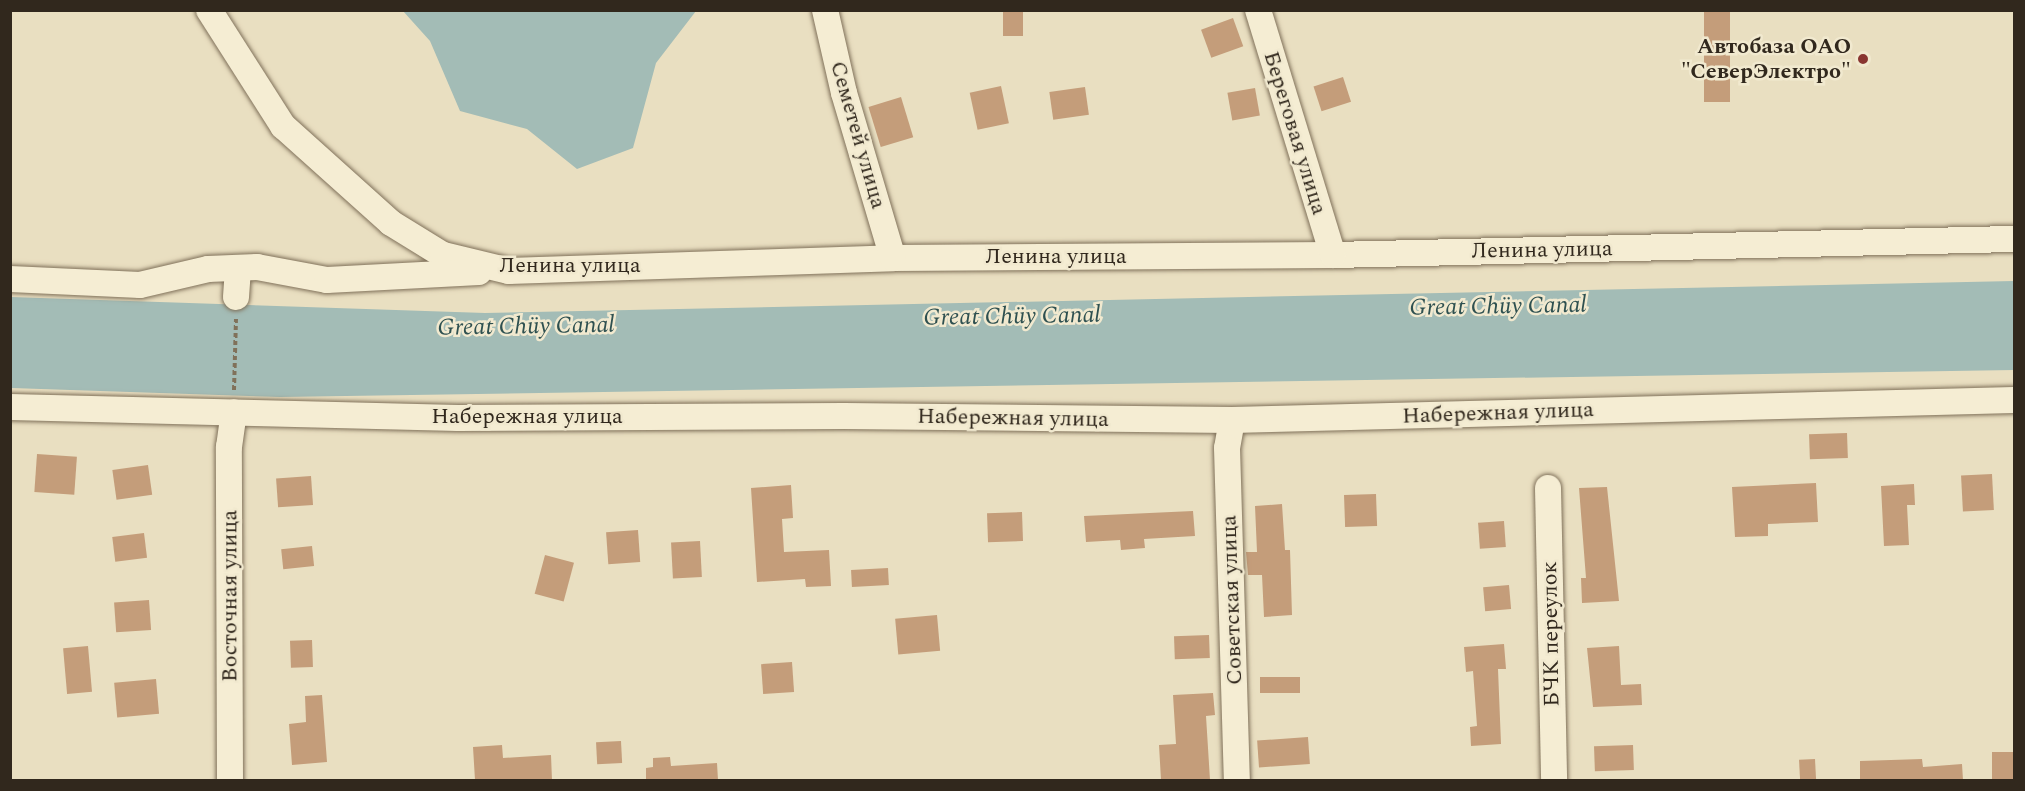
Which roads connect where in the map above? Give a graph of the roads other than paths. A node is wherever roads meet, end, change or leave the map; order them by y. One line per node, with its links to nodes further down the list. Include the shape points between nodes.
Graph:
1 (209, 10): 8 (street, Ленина улица, via 283,126 391,223 443,255)
2 (825, 10): 6 (street, Семетей улица, via 844,93)
3 (1258, 10): 5 (street, Береговая улица)
4 (2014, 239): 5 (street, Ленина улица)
5 (1333, 255): 6 (street, Ленина улица)
6 (893, 258): 8 (street, Ленина улица)
7 (238, 268): 8 (street, via 257,267 327,280); 9 (street, via 208,269 140,285); 10 (street)
8 (509, 271)
9 (10, 279)
10 (236, 297)
11 (2014, 400): 14 (street, Набережная улица)
12 (10, 407): 13 (street, Набережная улица)
13 (234, 411): 14 (street, Набережная улица, via 458,418); 16 (street, Восточная улица, via 230,447)
14 (1232, 420): 17 (street, Советская улица, via 1227,448)
15 (1548, 488): 18 (street, БЧК переулок)
16 (230, 780)
17 (1237, 780)
18 (1554, 780)

